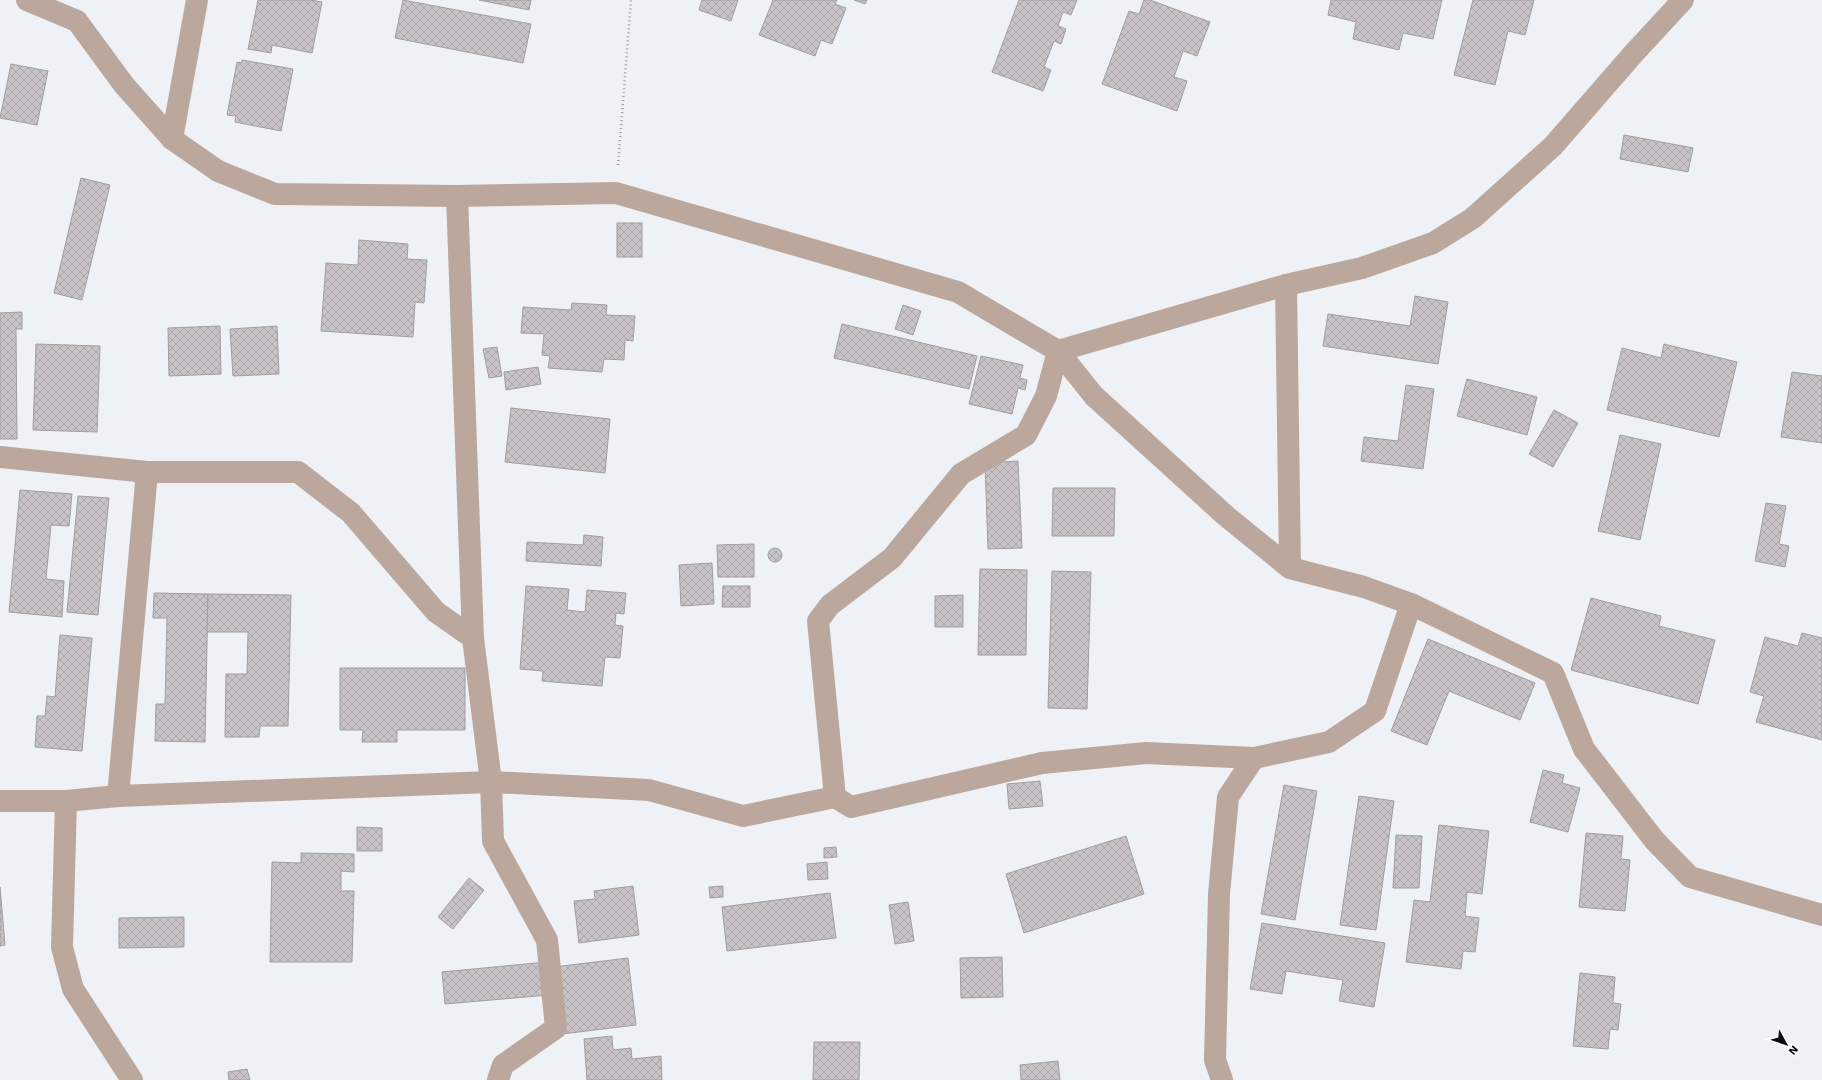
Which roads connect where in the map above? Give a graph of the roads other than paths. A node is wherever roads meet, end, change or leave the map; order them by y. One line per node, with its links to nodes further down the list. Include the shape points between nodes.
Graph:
1 (28, 0): 4 (street, via 77,21 124,85)
2 (197, 0): 4 (street)
3 (1684, 0): 6 (street, via 1553,146 1473,218 1433,242 1362,268)
4 (172, 138): 5 (street, via 218,171 275,194)
5 (457, 196): 7 (street, via 616,193 958,292); 12 (street)
6 (1286, 285): 7 (street); 10 (street)
7 (1058, 351): 10 (street, via 1094,396 1226,516); 16 (street, via 1046,396 1026,435 961,474 892,558 830,605 818,621)
8 (0, 457): 9 (street)
9 (147, 472): 12 (street, via 298,472 351,513 436,612); 15 (street)
10 (1290, 568): 11 (street, via 1364,587)
11 (1411, 604): 13 (street, via 1375,711 1329,742); 19 (street, via 1553,673 1584,749 1655,841 1690,877)
12 (473, 638): 14 (street)
13 (1254, 758): 16 (street, via 1146,753 1042,763 851,807); 22 (street, via 1228,797 1219,894 1215,1060)
14 (491, 782): 15 (street); 16 (street, via 649,790 743,816); 21 (street, via 493,841 547,940 556,1028 503,1065)
15 (118, 796): 18 (street)
16 (835, 797)
17 (0, 801): 18 (street)
18 (66, 801): 20 (street, via 62,947 73,989)
19 (1822, 915)
20 (132, 1080)
21 (498, 1080)
22 (1222, 1080)

